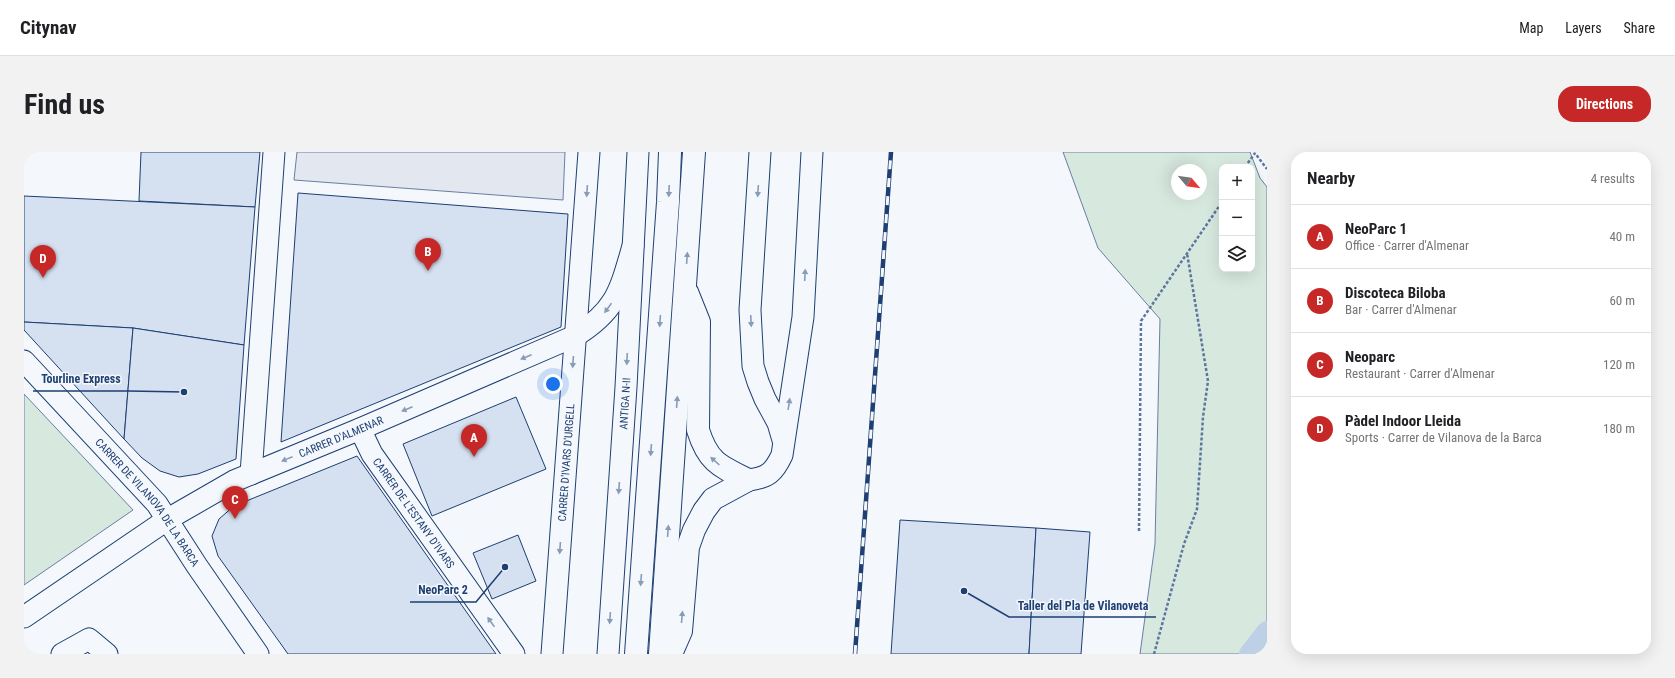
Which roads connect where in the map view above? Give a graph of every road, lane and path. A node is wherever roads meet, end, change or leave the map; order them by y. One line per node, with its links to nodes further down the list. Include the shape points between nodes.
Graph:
1 (274, 152): 19 (street)
2 (590, 152): 15 (street, CARRER D'IVARS D'URGELL, one-way to 15)
3 (638, 152): 12 (street, ANTIGA N-II)
4 (670, 152): 30 (highway, one-way to 30)
5 (694, 152): 14 (highway, one-way to 5)
6 (760, 152): 18 (street, one-way to 18, via 750,310 753,366)
7 (812, 152): 18 (street, one-way to 7, via 803,317)
8 (1254, 153): 9 (path); 10 (path)
9 (1247, 164)
10 (1267, 169)
11 (1219, 206): 13 (path)
12 (633, 246): 15 (street, CARRER D'ALMENAR, one-way to 15, via 618,294 607,311 592,326); 29 (street, ANTIGA N-II, one-way to 29)
13 (1187, 253): 22 (path, via 1141,321); 33 (path, via 1208,381 1197,509 1184,544)
14 (685, 286): 20 (highway, one-way to 14, via 728,471 710,457 698,430 699,322); 31 (highway, one-way to 14)
15 (575, 336): 17 (street, CARRER D'ALMENAR, one-way to 17); 28 (street, CARRER D'IVARS D'URGELL, one-way to 28)
16 (24, 361): 21 (street, CARRER DE VILANOVA DE LA BARCA)
17 (360, 429): 19 (street, CARRER D'ALMENAR, one-way to 19); 27 (street, CARRER DE L'ESTANY D'IVARS, one-way to 17, via 372,454)
18 (784, 442): 20 (street, via 782,455 769,475)
19 (251, 474): 21 (street, CARRER D'ALMENAR)
20 (748, 480): 32 (highway, one-way to 20, via 681,631 688,547 694,530 713,499)
21 (168, 519): 23 (street, CARRER D'ALMENAR); 26 (street, CARRER DE VILANOVA DE LA BARCA)
22 (1139, 531)
23 (24, 617)
24 (62, 654): 25 (street, via 89,638)
25 (107, 654)
26 (258, 654)
27 (514, 654)
28 (552, 654)
29 (608, 654)
30 (636, 654)
31 (660, 654)
32 (671, 654)
33 (1154, 654)

